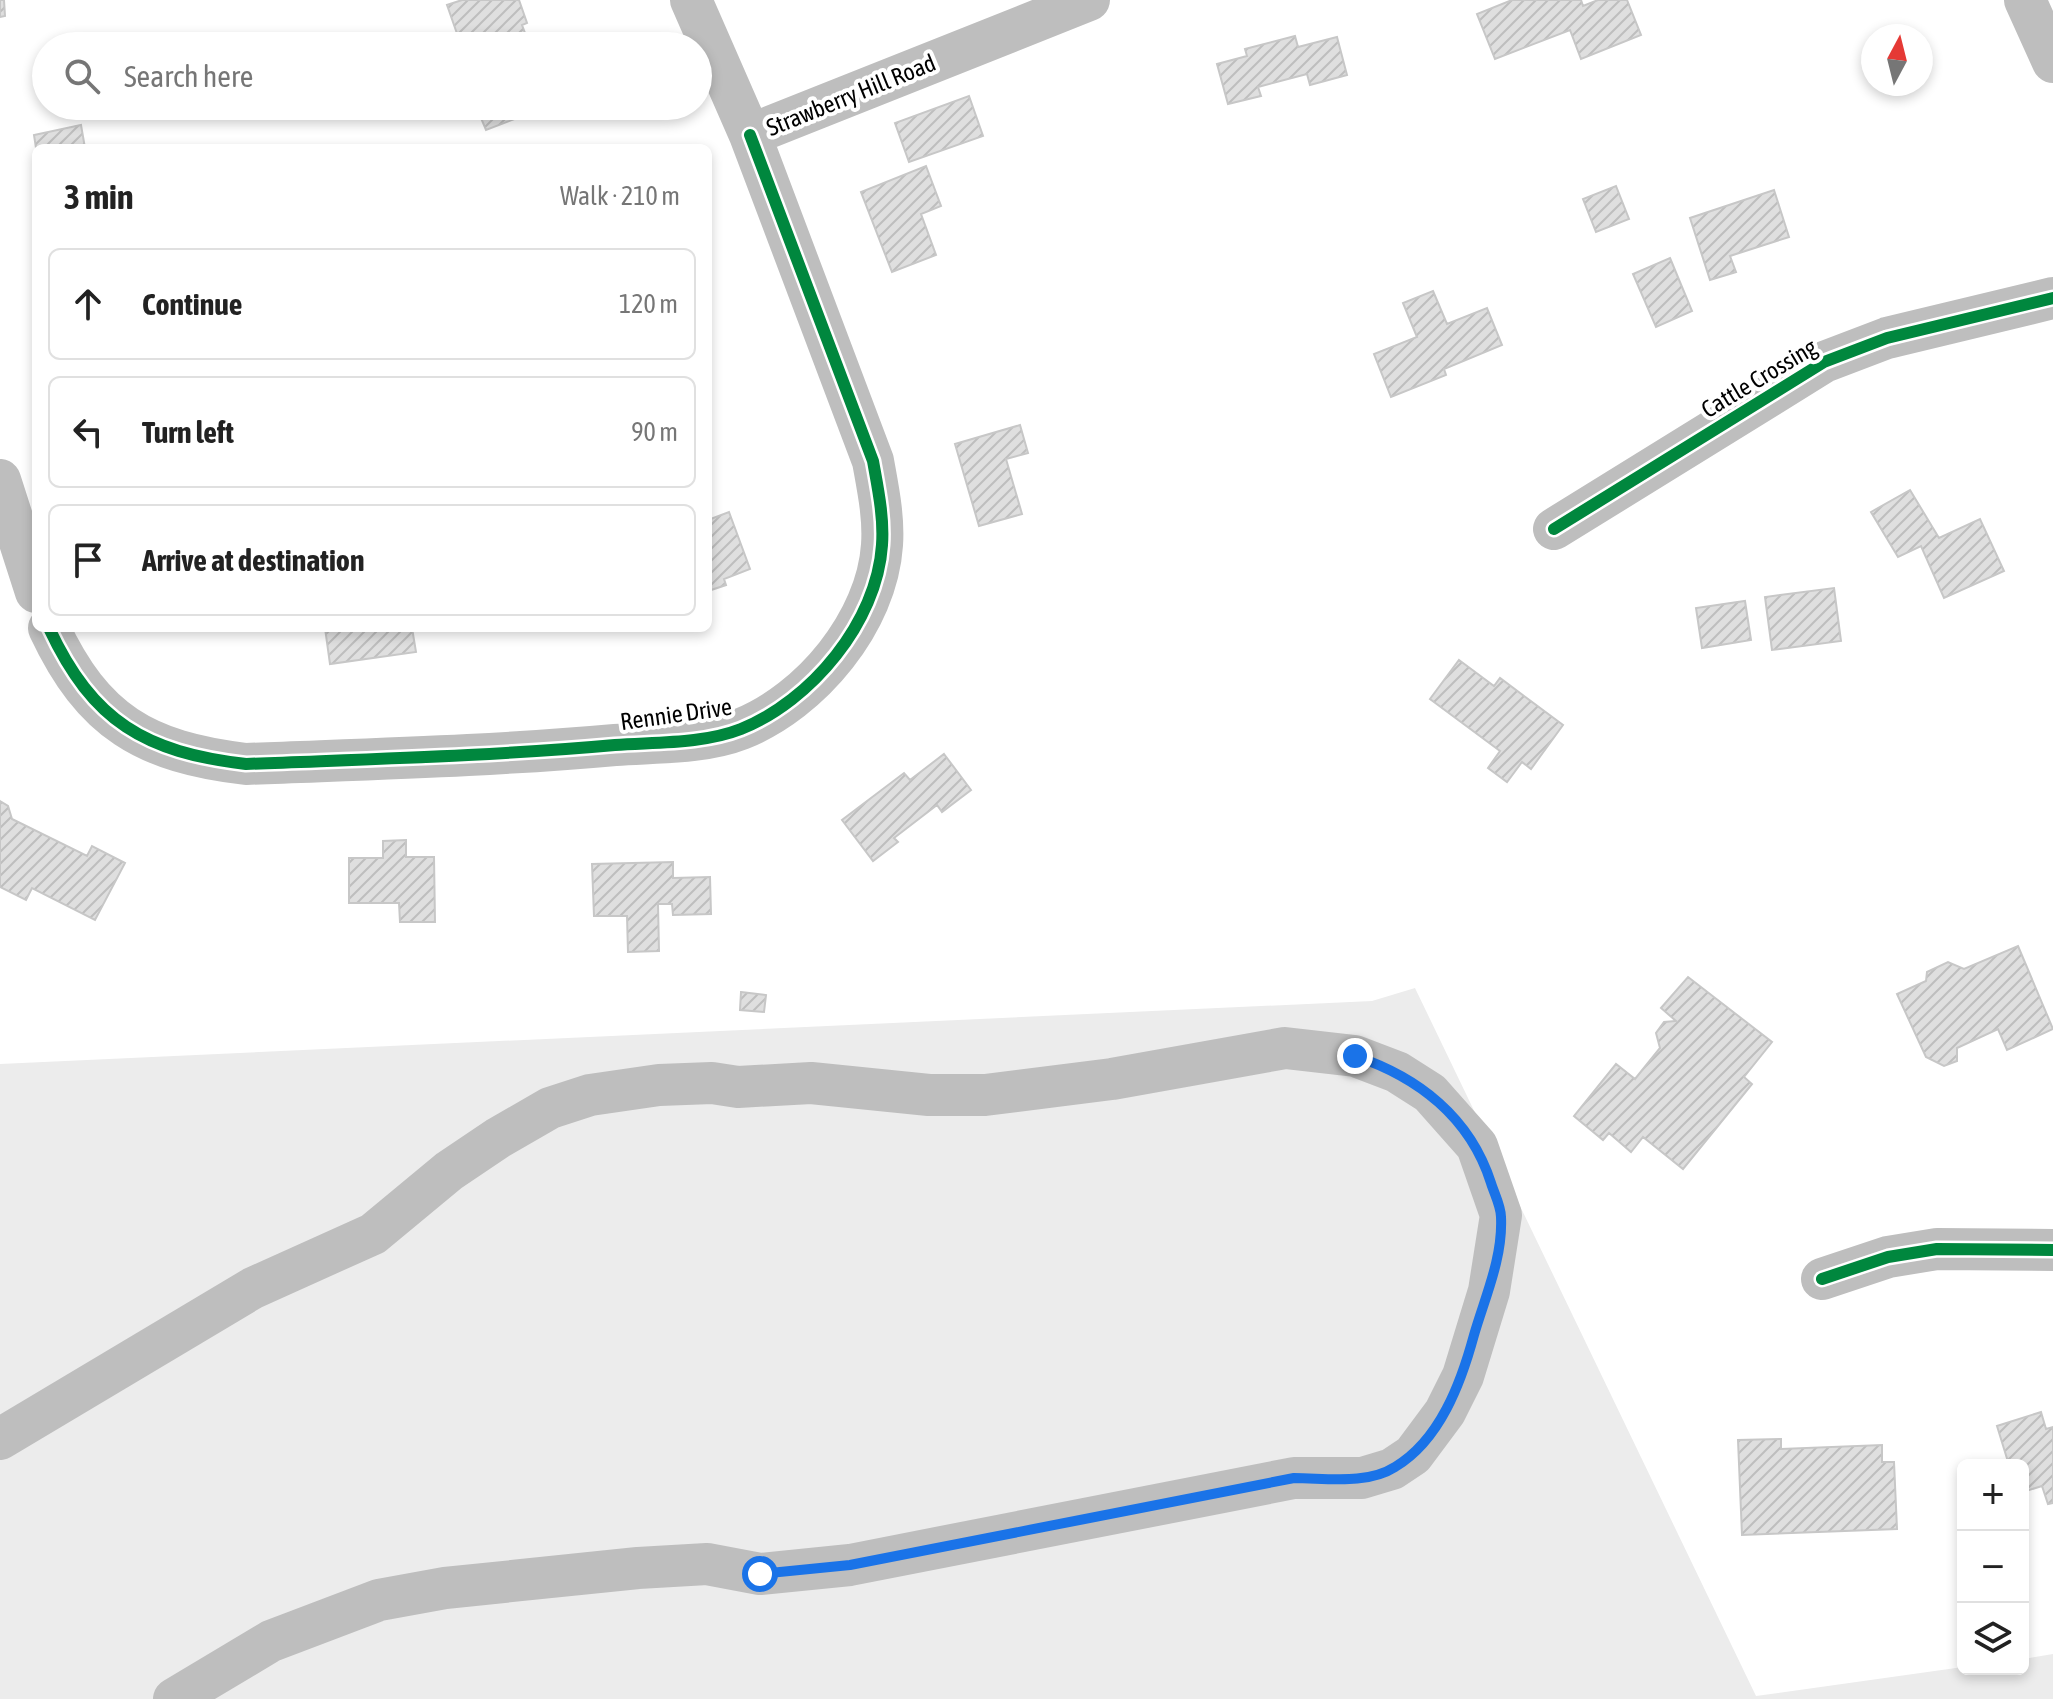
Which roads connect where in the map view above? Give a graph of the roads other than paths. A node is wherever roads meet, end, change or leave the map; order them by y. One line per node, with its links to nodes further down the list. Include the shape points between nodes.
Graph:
1 (691, 0): 4 (street, Strawberry Hill Road)
2 (1089, 0): 7 (street, Strawberry Hill Road)
3 (2025, 0): 6 (street)
4 (705, 32)
5 (712, 48): 7 (street, Strawberry Hill Road)
6 (2053, 62)
7 (750, 135): 12 (street, Rennie Drive, via 873,461 881,506 882,547 864,612 819,672 775,712 739,730 688,739 246,764 205,759 128,730 94,702 65,663)
8 (2053, 298): 10 (street, Cattle Crossing, via 1887,338 1824,362)
9 (0, 480): 11 (street)
10 (1554, 529)
11 (32, 580)
12 (51, 632)
13 (2053, 1250): 14 (street, via 1937,1249 1888,1257)
14 (1822, 1279)
15 (0, 1439): 16 (street, via 253,1288 373,1234 498,1138 550,1108 590,1095 659,1085 811,1083 985,1095 1285,1048 1355,1056 1397,1072 1430,1093 1477,1146 1501,1215 1489,1291 1463,1376 1445,1412 1413,1455 1392,1469 1362,1478 1294,1478 850,1565 760,1574 707,1564 638,1568 379,1600 271,1641)
16 (174, 1699)

